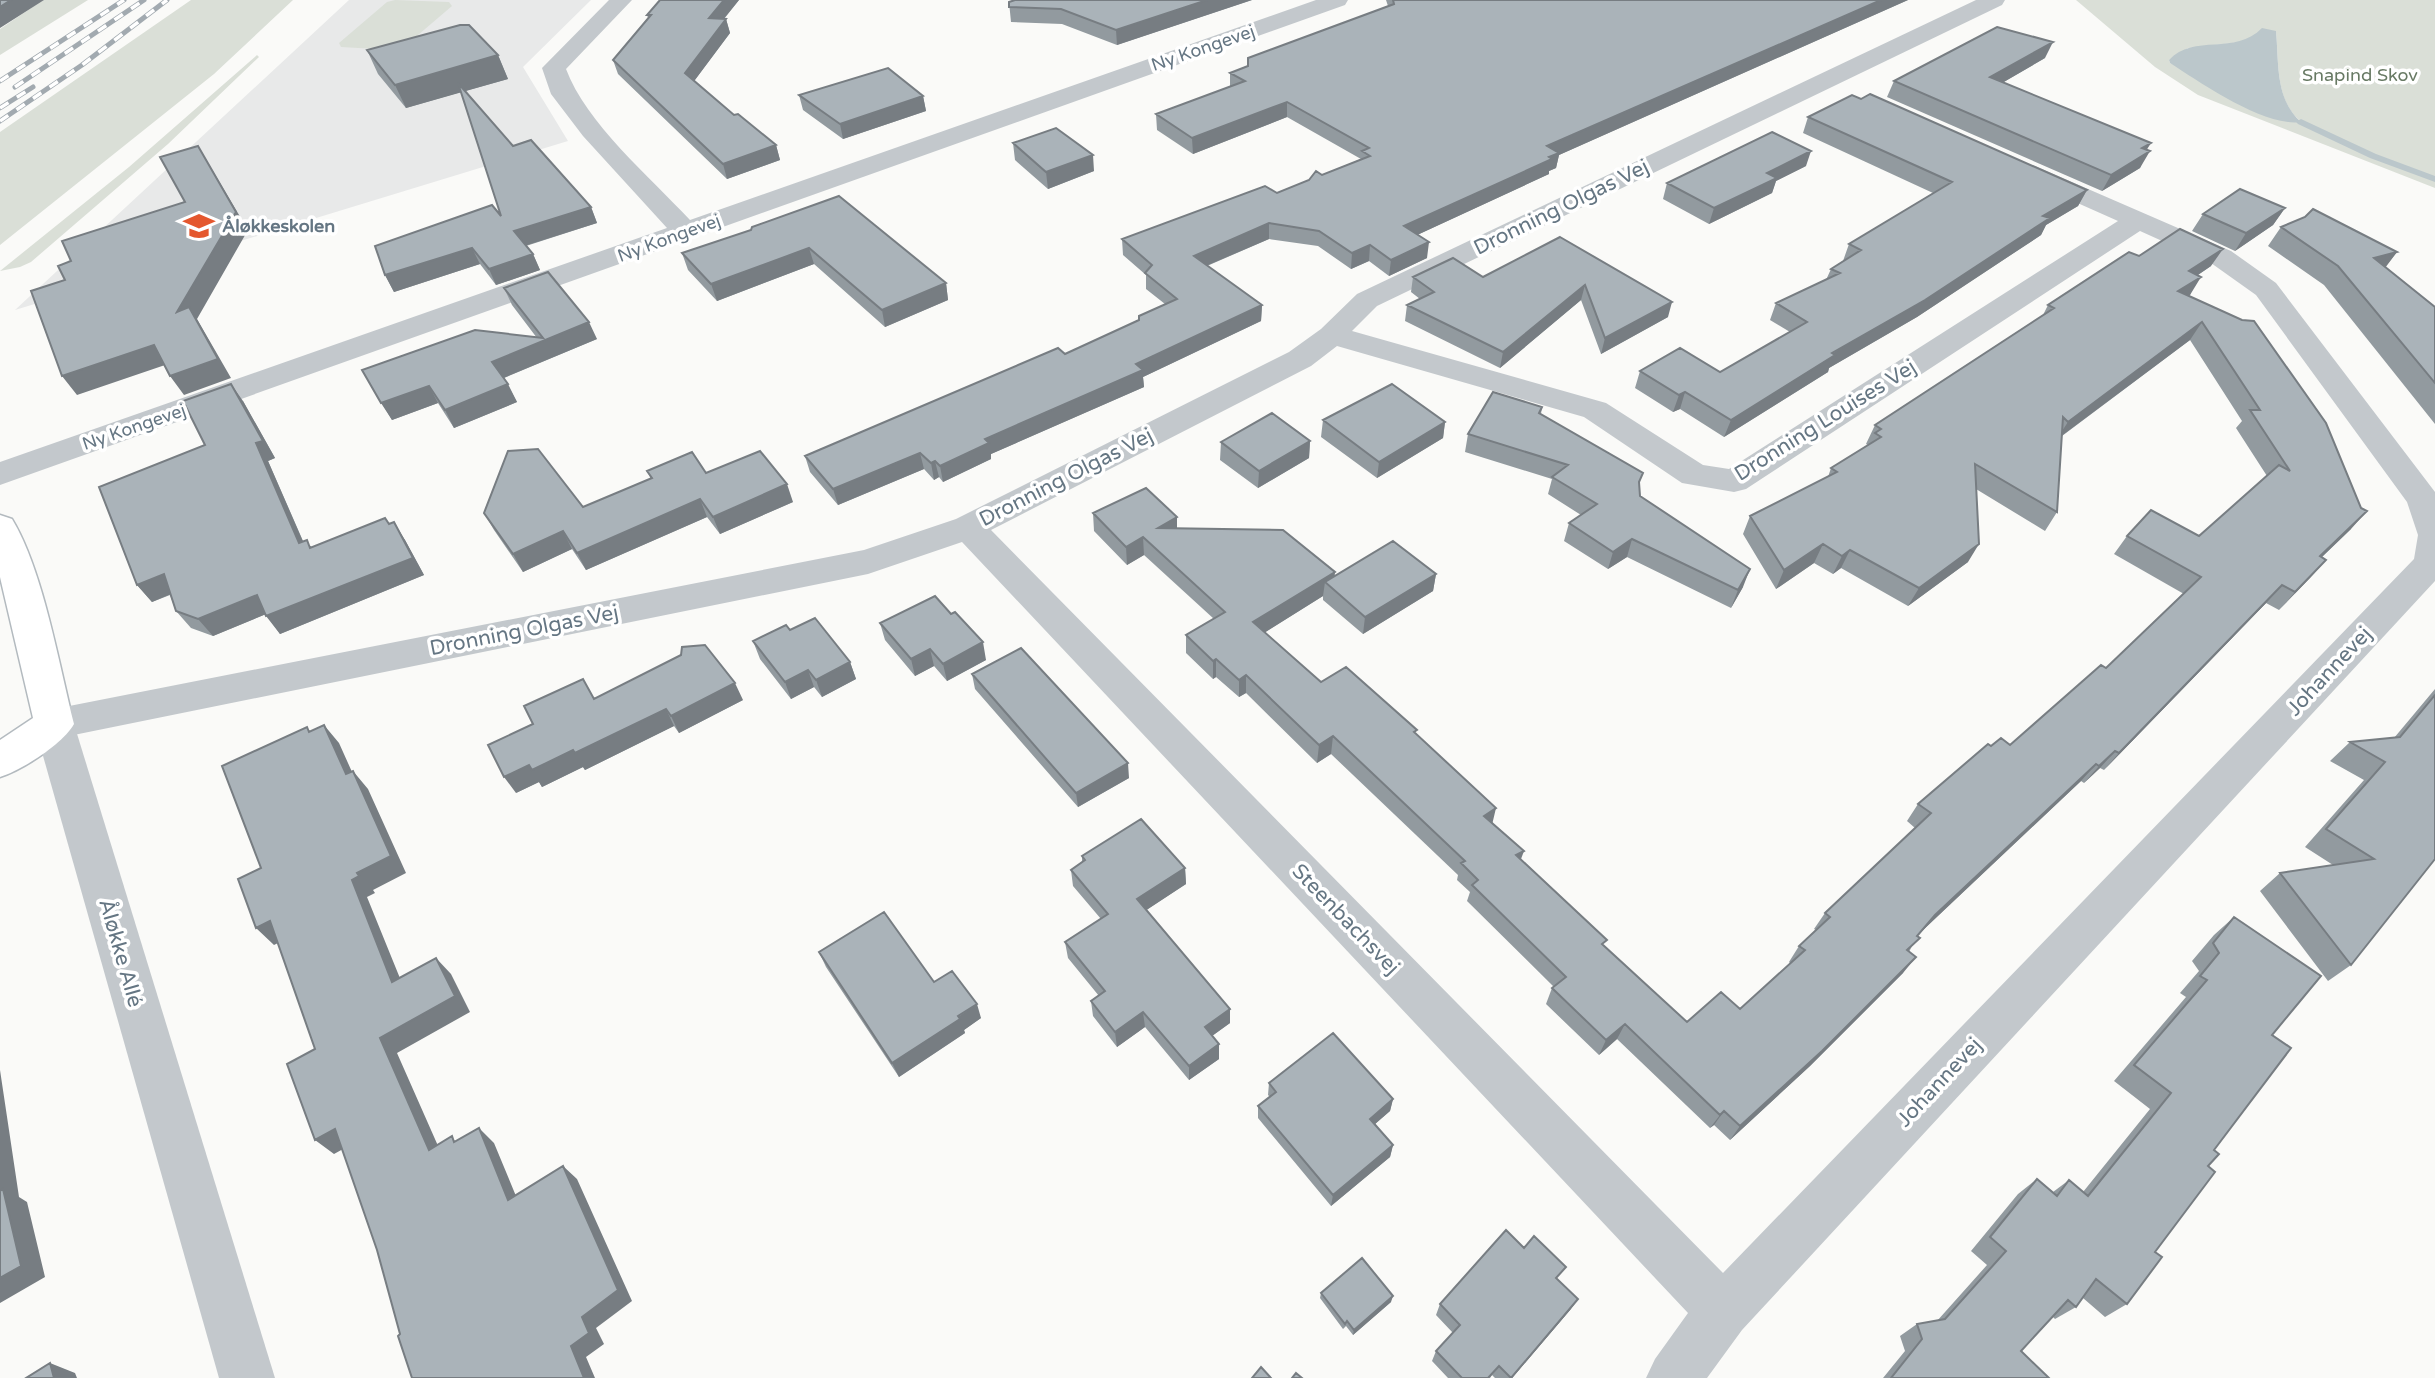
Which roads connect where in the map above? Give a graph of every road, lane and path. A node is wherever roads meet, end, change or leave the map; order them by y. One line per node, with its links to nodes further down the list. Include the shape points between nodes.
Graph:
1 (621, 0): 10 (street, via 554,68 563,94 592,131)
2 (1337, 0): 5 (street, Ny Kongevej)
3 (1994, 0): 6 (street, Dronning Olgas Vej)
4 (1259, 5): 5 (street)
5 (1286, 19): 10 (street, Ny Kongevej)
6 (1825, 81): 7 (street); 11 (street, Dronning Olgas Vej, via 1367,300)
7 (1870, 101)
8 (1998, 157): 9 (street, Johannevej)
9 (2138, 220): 11 (street, Dronning Louises Vej, via 1734,481 1694,475 1595,411); 15 (street, Johannevej, via 2221,257 2266,289 2423,500 2435,535)
10 (686, 232): 12 (street, Ny Kongevej)
11 (1332, 335): 14 (street, Dronning Olgas Vej, via 1300,359)
12 (0, 474)
13 (0, 527): 16 (main road, Åløkke Allé, via 19,580)
14 (968, 527): 16 (street, Dronning Olgas Vej, via 868,562); 18 (street, Steenbachsvej)
15 (2420, 599): 18 (street, Johannevej)
16 (54, 724): 17 (main road); 19 (street, Åløkke Allé)
17 (0, 761)
18 (1723, 1311): 20 (street, Johannevej)
19 (247, 1378)
20 (1674, 1378)

